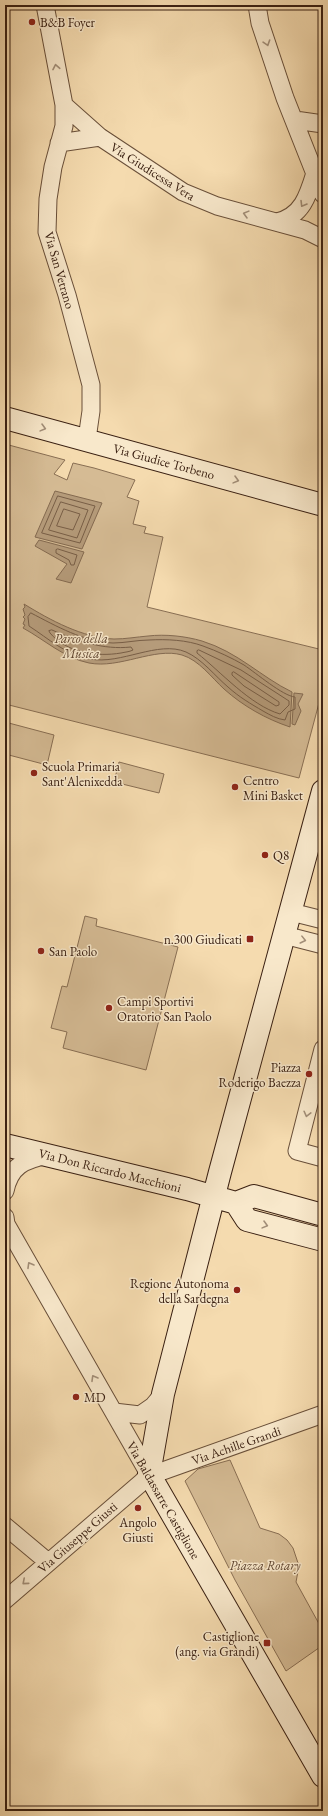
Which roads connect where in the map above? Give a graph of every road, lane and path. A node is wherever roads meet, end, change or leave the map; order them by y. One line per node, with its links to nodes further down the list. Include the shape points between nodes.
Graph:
1 (46, 5): 3 (street, Via San Vetrano, one-way to 1)
2 (258, 5): 4 (street, one-way to 4, via 260,23)
3 (64, 105): 6 (street, Via Giudicessa Vera); 7 (street, Via San Vetrano, via 64,126)
4 (295, 120): 5 (street); 8 (street)
5 (323, 124)
6 (100, 137): 7 (street, Via Giudicessa Vera); 10 (street, Via Giudicessa Vera, one-way to 6, via 217,206 183,192)
7 (59, 143): 13 (street, Via San Vetrano, via 48,199 47,232 91,385)
8 (315, 173): 9 (street); 10 (street, one-way to 10, via 309,193 297,212 288,219)
9 (323, 194)
10 (277, 222): 11 (street, Via Giudicessa Vera, via 305,230)
11 (323, 239)
12 (5, 418): 13 (street, Via Giudice Torbeno, one-way to 13)
13 (87, 439): 14 (street, Via Giudice Torbeno, one-way to 14)
14 (323, 505)
15 (323, 791): 16 (street)
16 (291, 912): 17 (street); 18 (street)
17 (323, 920)
18 (284, 934): 19 (street, one-way to 19); 25 (street)
19 (323, 945)
20 (323, 1049): 23 (street, one-way to 23, via 297,1151)
21 (5, 1145): 22 (street, Via Don Riccardo Macchioni)
22 (49, 1155): 24 (street, via 35,1158 15,1168 10,1173); 25 (street, Via Don Riccardo Macchioni)
23 (323, 1158)
24 (5, 1191)
25 (214, 1197): 26 (street, Via Don Riccardo Macchioni); 30 (street)
26 (236, 1203): 27 (street, via 254,1196); 29 (street, one-way to 29, via 247,1220)
27 (323, 1215)
28 (5, 1221): 31 (street, Via Baldassarre Castiglione, one-way to 28)
29 (323, 1240)
30 (163, 1394): 31 (street, via 153,1406 140,1415); 33 (street)
31 (114, 1412): 33 (street, Via Baldassarre Castiglione)
32 (323, 1414): 33 (street, Via Achille Grandi)
33 (149, 1474): 35 (street, Via Giuseppe Giusti); 37 (street, Via Baldassarre Castiglione)
34 (5, 1526): 35 (street)
35 (48, 1562): 36 (street, Via Giuseppe Giusti, one-way to 36)
36 (5, 1600)
37 (323, 1776)

